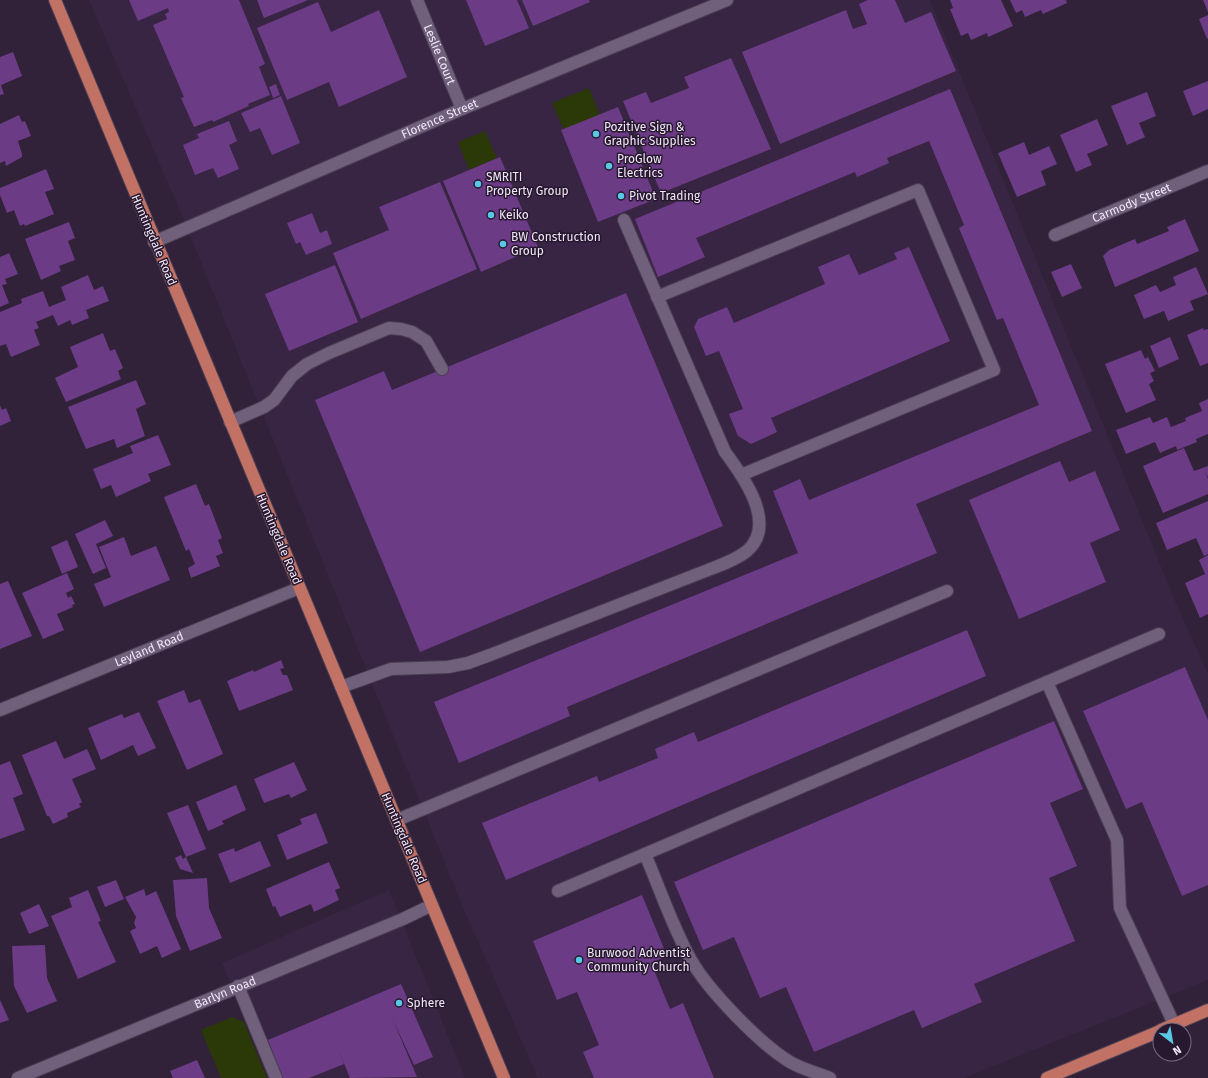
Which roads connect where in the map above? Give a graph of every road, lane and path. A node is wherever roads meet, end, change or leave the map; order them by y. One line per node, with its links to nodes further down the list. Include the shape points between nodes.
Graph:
1 (55, 0): 8 (main road, Huntingdale Road)
2 (417, 0): 4 (street, Leslie Court)
3 (727, 0): 4 (street, Florence Street)
4 (462, 109): 8 (street, Florence Street)
5 (1208, 171): 7 (street, Carmody Street)
6 (624, 220): 9 (street)
7 (1055, 235)
8 (154, 242): 11 (main road, Huntingdale Road)
9 (657, 297): 12 (street, via 725,452); 12 (street, via 918,190 994,370)
10 (442, 369): 11 (street, via 426,341 412,332 389,328 307,364 292,376 274,400)
11 (230, 422): 13 (main road, Huntingdale Road)
12 (741, 475): 17 (street, via 760,518 758,535 748,550 741,555 468,663 448,667 391,669)
13 (299, 588): 17 (main road, Huntingdale Road); 18 (street, Leyland Road)
14 (947, 591): 19 (street)
15 (1159, 634): 16 (street)
16 (1047, 682): 20 (street); 25 (street, via 1117,840 1120,908)
17 (341, 687): 19 (main road, Huntingdale Road)
18 (0, 710)
19 (398, 820): 22 (main road, Huntingdale Road)
20 (645, 854): 21 (street); 31 (street, via 680,938 705,981 728,1008 778,1054 792,1063)
21 (558, 891)
22 (432, 905): 23 (street, Barlyn Road); 30 (main road, Huntingdale Road)
23 (238, 986): 28 (street, Barlyn Road); 29 (street)
24 (1208, 1010): 26 (main road)
25 (1173, 1022)
26 (1179, 1022)
27 (1152, 1034): 32 (main road)
28 (18, 1078)
29 (276, 1078)
30 (504, 1078)
31 (830, 1078)
32 (1047, 1078)

